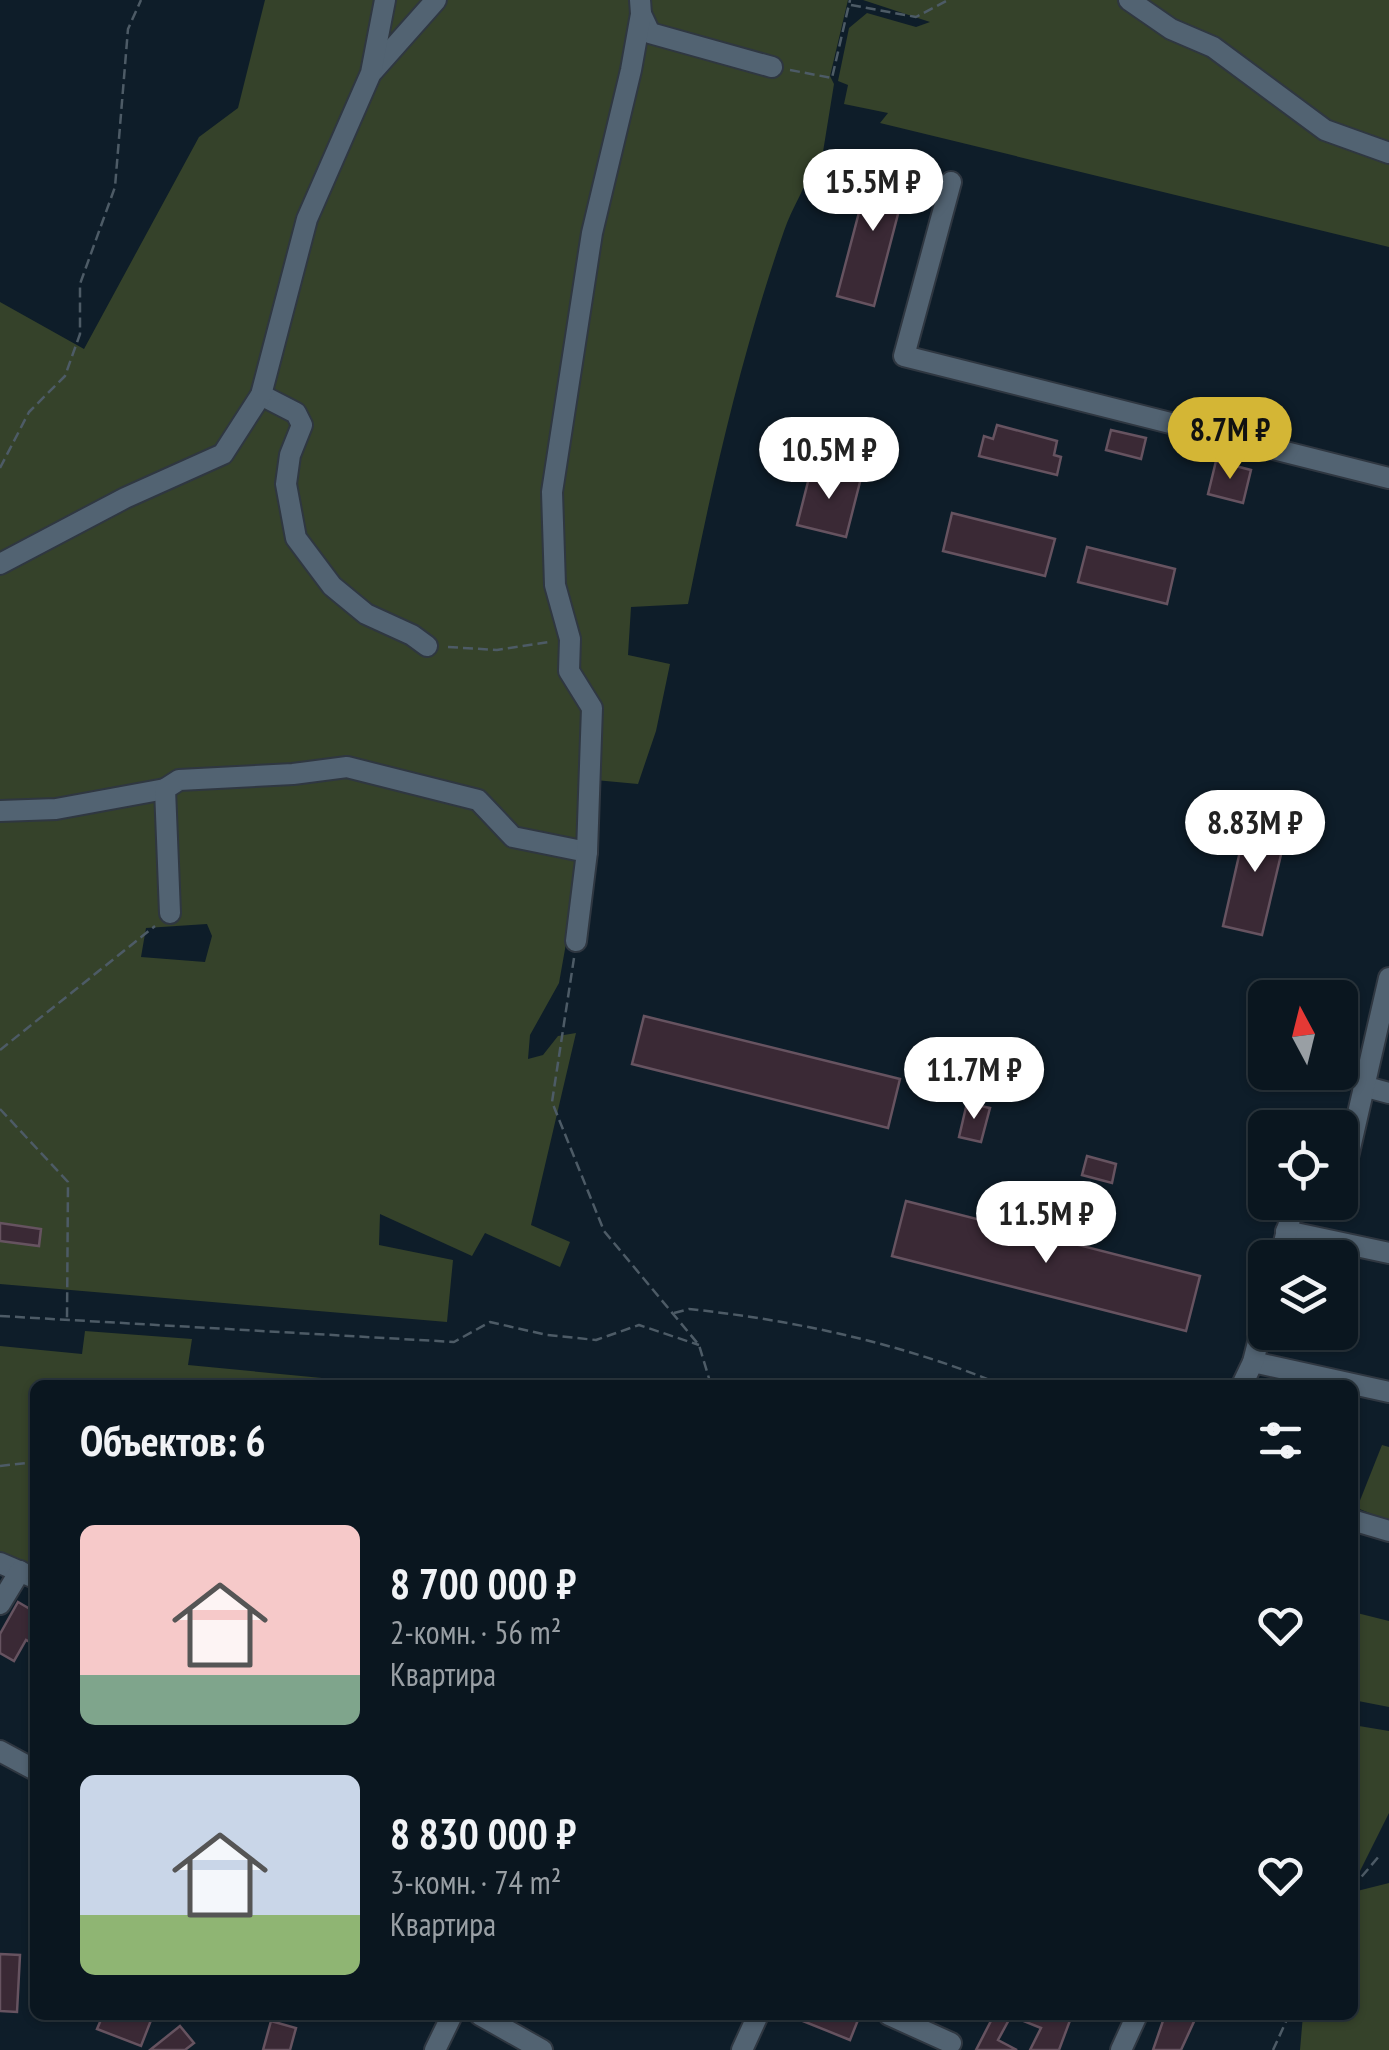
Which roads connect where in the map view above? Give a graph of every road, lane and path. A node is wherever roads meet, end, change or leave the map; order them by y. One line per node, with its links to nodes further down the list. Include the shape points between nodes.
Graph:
1 (141, 0): 13 (path, via 128,29 116,187 80,284 80,334 64,376 29,412)
2 (385, 0): 9 (street)
3 (436, 0): 9 (street)
4 (948, 0): 6 (path, via 916,17)
5 (1129, 0): 10 (street, via 1213,47 1324,130)
6 (850, 2): 8 (path, via 832,78)
7 (640, 7): 8 (street, via 650,34); 16 (street, via 592,234 552,492 555,585)
8 (772, 67)
9 (371, 73): 12 (street, via 307,219)
10 (1389, 153)
11 (952, 182): 14 (street, via 904,356)
12 (261, 395): 15 (street, via 223,454); 17 (street, via 296,413 302,426 286,484 296,538 332,586 366,614)
13 (0, 468)
14 (1389, 478)
15 (0, 564)
16 (570, 639): 17 (path, via 497,650); 20 (street, via 569,671 592,708)
17 (427, 646)
18 (166, 790): 19 (street, via 56,809); 20 (street, via 179,780 346,767 478,800 513,837); 21 (street)
19 (0, 811)
20 (586, 852): 22 (street)
21 (170, 913): 24 (path)
22 (576, 941): 33 (path, via 552,1102 604,1231)
23 (1389, 978): 25 (street)
24 (0, 1050)
25 (1362, 1086): 26 (street); 28 (street)
26 (1389, 1092)
27 (0, 1109): 35 (path, via 68,1182)
28 (1357, 1110)
29 (1289, 1220): 30 (street)
30 (1286, 1230): 31 (street); 32 (street)
31 (1284, 1240)
32 (1389, 1253)
33 (673, 1314): 36 (path); 40 (path, via 689,1309 816,1328)
34 (0, 1316): 35 (path)
35 (67, 1320): 36 (path, via 454,1342 490,1322 596,1340 639,1324)
36 (699, 1345): 39 (path)
37 (1256, 1350): 38 (street)
38 (1253, 1362): 41 (street); 42 (street)
39 (710, 1380)
40 (990, 1380)
41 (1244, 1380)
42 (1335, 1380)
43 (1358, 1385): 44 (street)
44 (1389, 1392)
45 (30, 1463): 46 (path)
46 (0, 1466)
47 (1358, 1522): 48 (street)
48 (1389, 1531)
49 (0, 1563): 50 (street)
50 (28, 1574): 51 (street)
51 (0, 1604)
52 (0, 1751): 53 (street)
53 (30, 1767)
54 (1380, 1855): 55 (path)
55 (1358, 1881)
56 (450, 2020): 63 (street)
57 (489, 2020): 64 (street)
58 (756, 2020): 65 (street)
59 (900, 2020): 62 (street)
60 (1136, 2020): 66 (street)
61 (1287, 2020): 67 (path)
62 (952, 2043)
63 (435, 2050)
64 (542, 2050)
65 (742, 2050)
66 (1121, 2050)
67 (1274, 2050)

